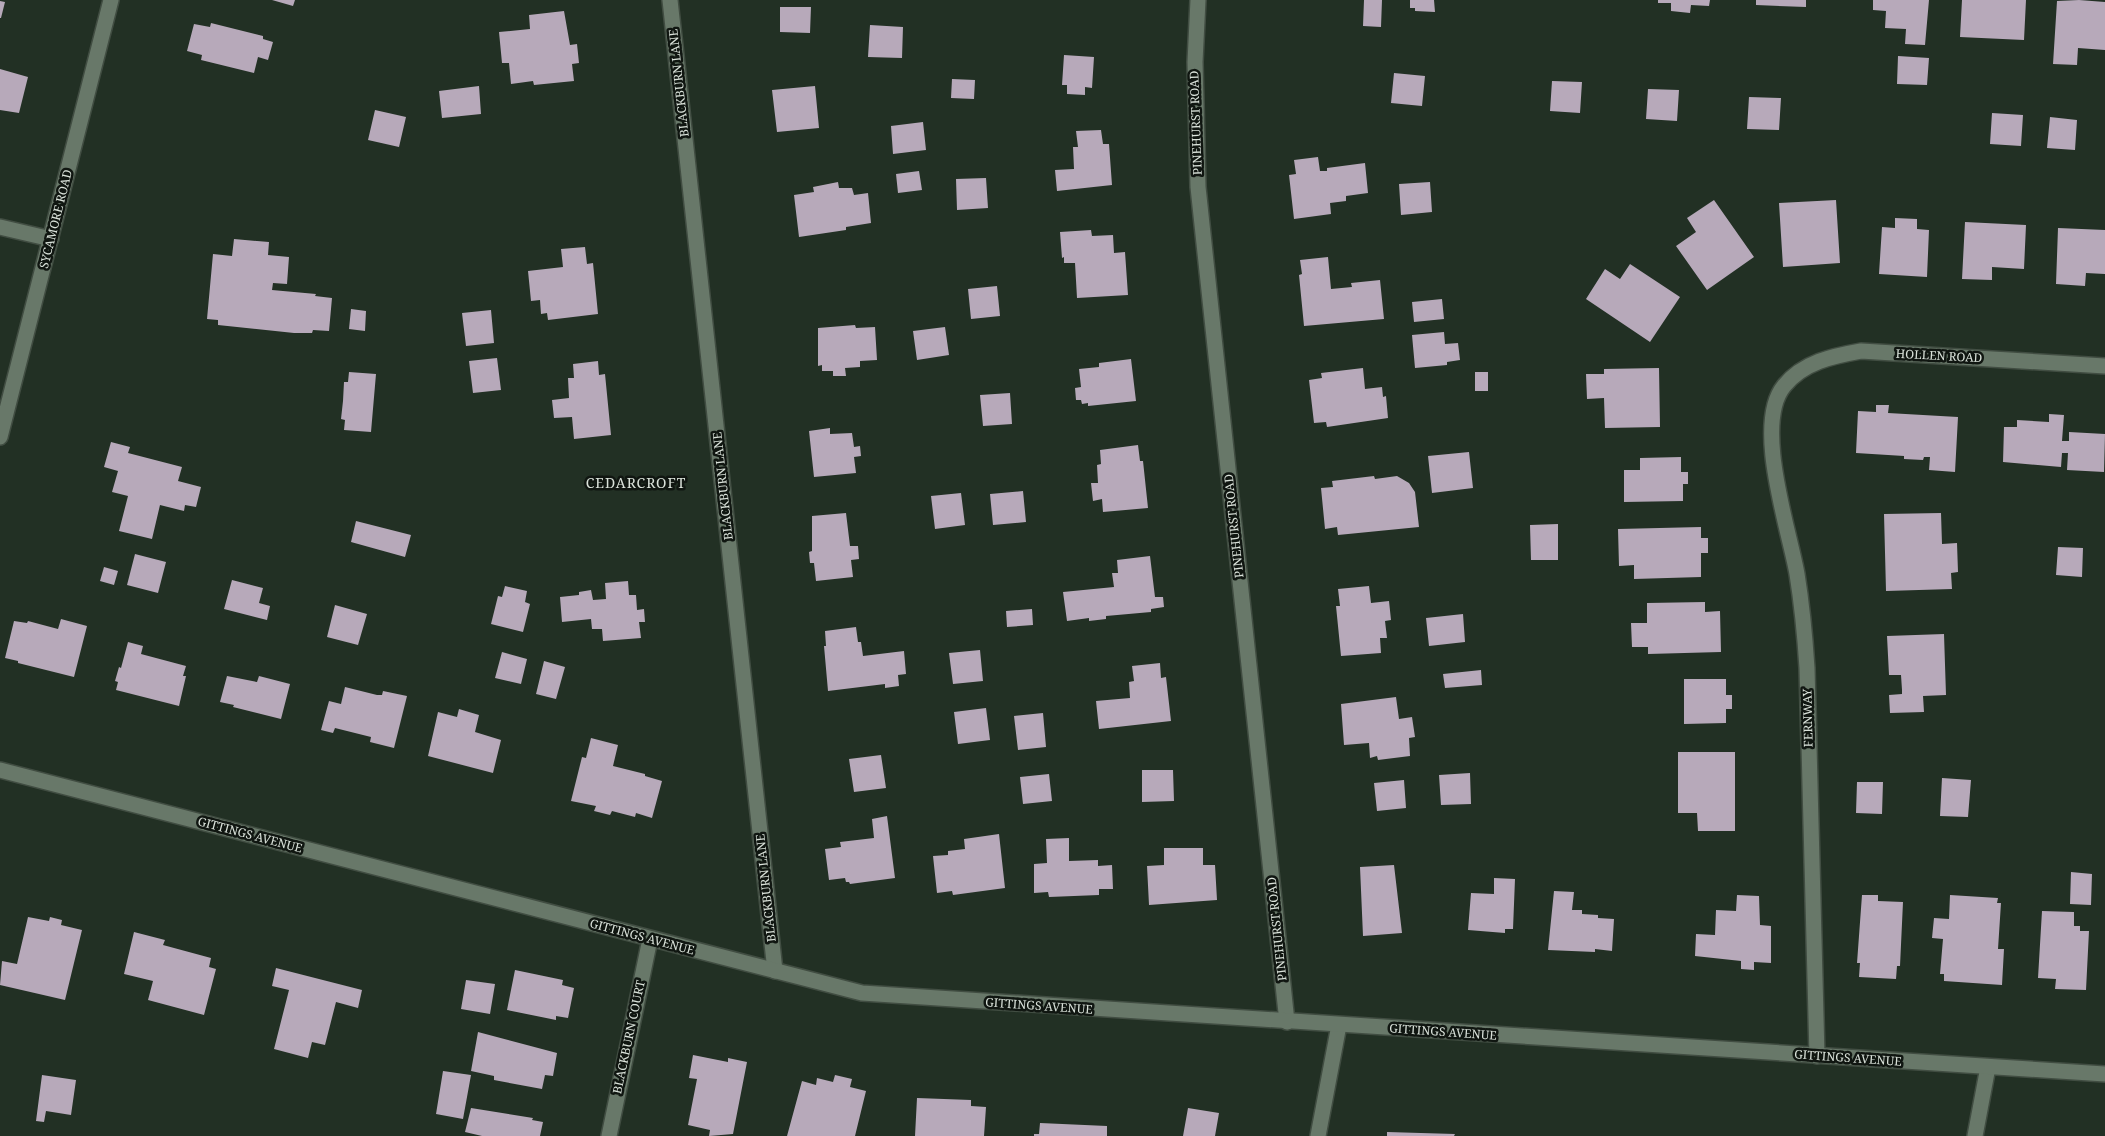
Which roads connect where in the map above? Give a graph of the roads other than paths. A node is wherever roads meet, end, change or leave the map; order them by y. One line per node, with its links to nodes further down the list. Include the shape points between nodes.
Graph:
1 (110, 0): 5 (street, SYCAMORE ROAD)
2 (670, 0): 11 (street, BLACKBURN LANE)
3 (1198, 0): 12 (street, PINEHURST ROAD, via 1195,62 1198,187)
4 (0, 227): 5 (street)
5 (50, 239): 8 (street, SYCAMORE ROAD)
6 (2105, 366): 7 (street, HOLLEN ROAD, via 1861,351 1828,357 1805,367)
7 (1783, 386): 14 (street, FERNWAY, via 1773,411 1771,443 1804,622)
8 (0, 437)
9 (0, 770): 10 (street, GITTINGS AVENUE)
10 (650, 939): 11 (street, GITTINGS AVENUE); 17 (street, BLACKBURN COURT)
11 (775, 972): 12 (street, GITTINGS AVENUE, via 862,993 911,998)
12 (1287, 1022): 13 (street, GITTINGS AVENUE)
13 (1339, 1025): 14 (street, GITTINGS AVENUE); 18 (street)
14 (1817, 1056): 15 (street, GITTINGS AVENUE)
15 (1988, 1067): 16 (street, GITTINGS AVENUE); 19 (street)
16 (2105, 1074)
17 (609, 1136)
18 (1318, 1136)
19 (1975, 1136)

